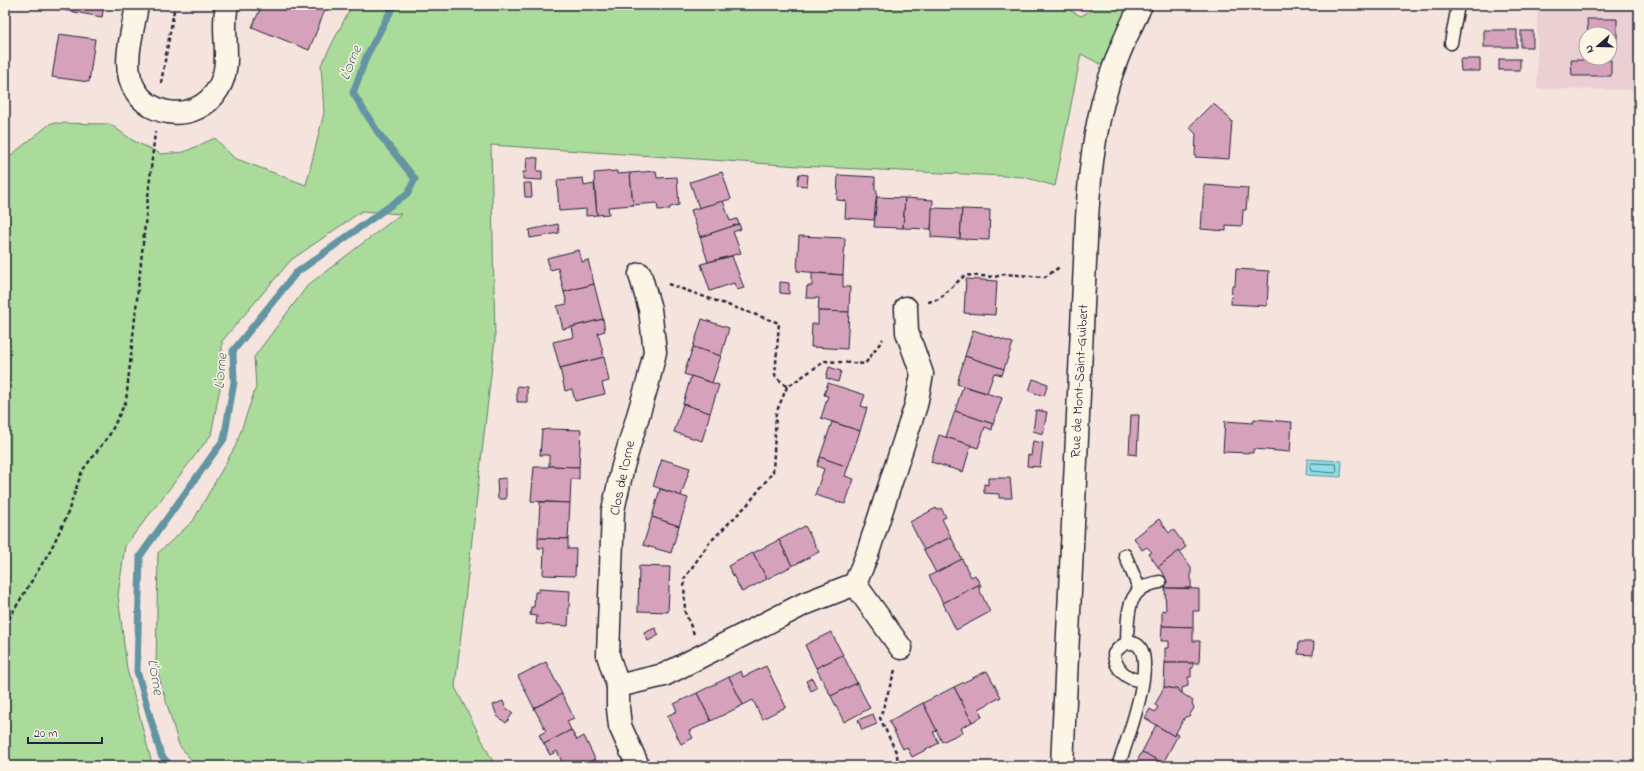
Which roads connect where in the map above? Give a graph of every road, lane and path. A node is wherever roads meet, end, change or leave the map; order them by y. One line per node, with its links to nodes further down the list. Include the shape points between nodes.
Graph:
1 (138, 5): 7 (street, via 128,57 129,76 140,97)
2 (175, 5): 7 (path)
3 (227, 5): 7 (street, via 226,65 218,90 204,104 188,111 172,113)
4 (1141, 5): 8 (street, Rue de Mont-Saint-Guibert, via 1114,65 1092,153)
5 (1458, 5): 6 (lane)
6 (1451, 43)
7 (158, 110): 16 (path, via 126,401 110,434 82,471 66,518 51,549)
8 (1086, 266): 10 (path, via 1060,266 1046,277 966,275 939,299); 24 (street, Rue de Mont-Saint-Guibert)
9 (640, 274): 11 (path, via 779,323 775,376); 21 (street, Clos de l'Orne, via 650,309 655,352 622,466 613,510 608,655)
10 (906, 308): 11 (path, via 865,364 825,361); 14 (street, via 907,332 922,374 914,411)
11 (787, 387): 19 (path, via 776,413 773,472 748,504 709,543 684,579 686,612)
12 (1125, 555): 15 (lane)
13 (1160, 582): 15 (lane, via 1149,583)
14 (855, 584): 18 (street); 19 (street, via 804,604)
15 (1139, 588): 17 (lane, via 1131,598)
16 (5, 625)
17 (1127, 643): 20 (lane, via 1134,643 1142,648 1145,661); 20 (lane, via 1114,654 1114,662 1135,681)
18 (901, 648): 23 (path, via 880,718 897,754)
19 (705, 654): 21 (street, via 664,675)
20 (1142, 680): 25 (lane, via 1133,726)
21 (618, 686): 22 (street, Clos de l'Orne, via 620,726)
22 (638, 766)
23 (898, 766)
24 (1062, 766)
25 (1118, 766)

